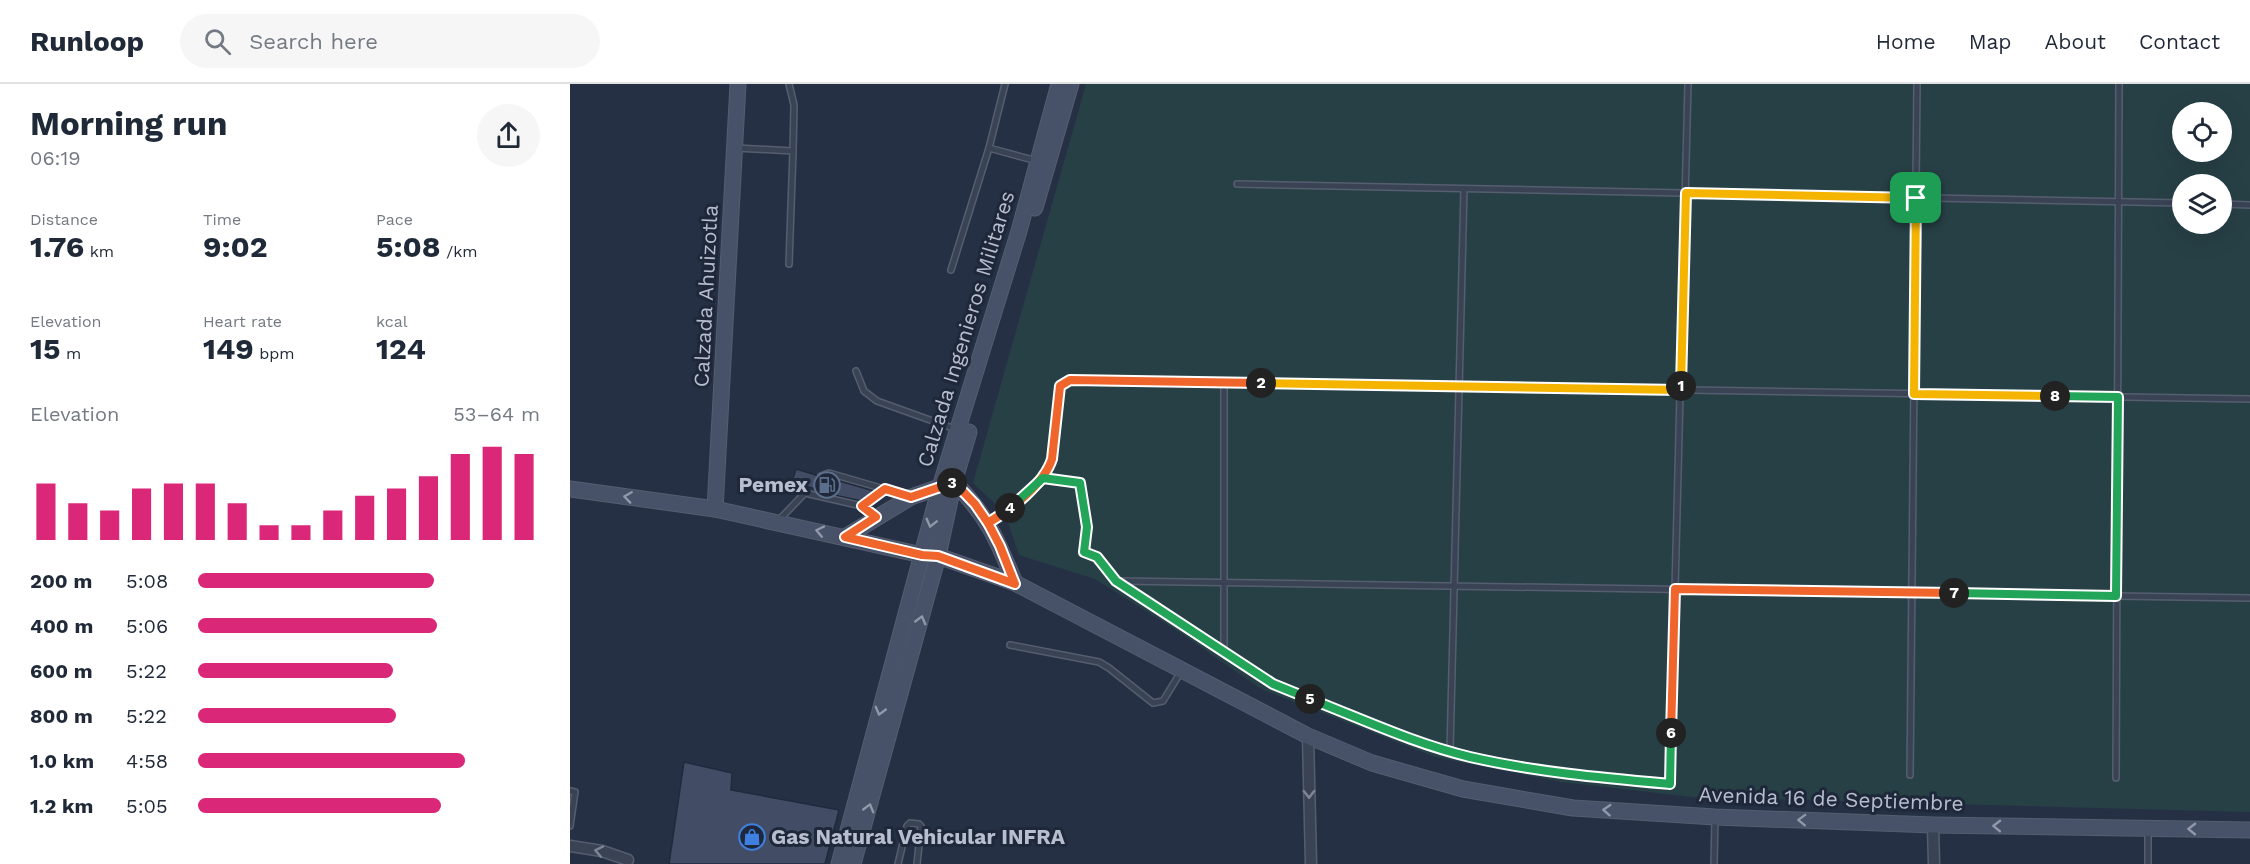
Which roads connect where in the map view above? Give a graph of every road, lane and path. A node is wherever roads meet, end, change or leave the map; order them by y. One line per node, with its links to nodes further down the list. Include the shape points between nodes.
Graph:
1 (738, 84): 10 (main road, Calzada Ahuizotla)
2 (789, 84): 11 (lane, via 794,105)
3 (1005, 84): 9 (lane)
4 (1059, 84): 12 (main road, Calzada Ingenieros Militares)
5 (1071, 84): 12 (main road, Calzada Ingenieros Militares)
6 (1688, 84): 15 (lane)
7 (1917, 84): 16 (lane)
8 (2119, 84): 17 (lane)
9 (989, 147): 12 (lane); 22 (lane)
10 (735, 148): 11 (lane); 40 (main road, Calzada Ahuizotla)
11 (793, 152): 21 (lane)
12 (1043, 162): 30 (main road, Calzada Ingenieros Militares)
13 (1237, 184): 14 (lane)
14 (1464, 189): 15 (lane); 25 (lane)
15 (1686, 193): 16 (lane); 26 (lane)
16 (1916, 198): 17 (lane); 27 (lane)
17 (2118, 202): 18 (lane); 28 (lane)
18 (2172, 203)
19 (2232, 204): 20 (lane)
20 (2250, 205)
21 (789, 264)
22 (951, 270)
23 (856, 370): 30 (lane, via 864,390 877,400)
24 (1224, 382): 25 (lane); 32 (lane, via 1065,382 1060,386 1052,459); 48 (lane)
25 (1459, 386): 26 (lane); 50 (lane)
26 (1680, 390): 27 (lane); 51 (lane)
27 (1914, 394): 28 (lane); 52 (lane)
28 (2118, 397): 29 (lane); 53 (lane)
29 (2250, 399)
30 (964, 432): 33 (main road, Calzada Ingenieros Militares)
31 (821, 476): 36 (lane, via 829,473)
32 (1043, 478): 43 (lane, via 1005,513); 47 (lane, via 1080,483 1087,527 1084,552 1097,557)
33 (947, 485): 38 (main road); 43 (main road, via 975,504); 45 (main road, Calzada Ingenieros Militares, one-way to 45); 46 (main road, Calzada Ingenieros Militares)
34 (810, 487): 37 (lane)
35 (570, 489): 40 (main road, Avenida 16 de Septiembre, one-way to 35)
36 (885, 489): 38 (lane); 39 (lane)
37 (805, 492): 39 (lane); 42 (lane)
38 (911, 497): 41 (main road)
39 (862, 506): 41 (lane)
40 (715, 510): 42 (main road, Avenida 16 de Septiembre)
41 (876, 517): 44 (main road)
42 (777, 522): 44 (main road, Avenida 16 de Septiembre, one-way to 42)
43 (988, 523): 49 (main road)
44 (845, 537): 45 (main road, Avenida 16 de Septiembre)
45 (922, 555): 46 (main road, Avenida 16 de Septiembre); 70 (main road, Calzada Ingenieros Militares, one-way to 70)
46 (938, 556): 49 (main road, Avenida 16 de Septiembre); 71 (main road, Calzada Ingenieros Militares, one-way to 46)
47 (1116, 581): 48 (lane); 56 (lane)
48 (1223, 582): 50 (lane); 56 (lane)
49 (1015, 584): 57 (main road, Avenida 16 de Septiembre)
50 (1454, 586): 51 (lane); 59 (lane)
51 (1675, 589): 52 (lane); 59 (lane, via 1670,784 1532,769)
52 (1912, 592): 53 (lane); 60 (lane)
53 (2116, 596): 54 (lane); 61 (lane)
54 (2250, 598)
55 (1010, 645): 57 (lane, via 1099,662 1153,704 1163,700)
56 (1224, 652): 59 (lane, via 1273,684)
57 (1182, 670): 58 (main road, Avenida 16 de Septiembre)
58 (1308, 736): 63 (main road, Avenida 16 de Septiembre, one-way to 58, via 1573,808 1463,789 1372,763); 74 (street, one-way to 74)
59 (1450, 751)
60 (1910, 775)
61 (2116, 778)
62 (570, 791): 65 (lane, via 575,792)
63 (1714, 817): 64 (main road, Avenida 16 de Septiembre, one-way to 63); 75 (lane)
64 (1933, 825): 66 (main road, Avenida 16 de Septiembre, one-way to 64); 76 (street)
65 (570, 826)
66 (2148, 829): 67 (main road, Avenida 16 de Septiembre, one-way to 66); 77 (lane)
67 (2250, 830)
68 (570, 846): 69 (street, one-way to 68, via 602,851)
69 (629, 862)
70 (839, 864)
71 (853, 864)
72 (898, 864): 73 (lane, via 907,826 919,824)
73 (917, 864)
74 (1311, 864)
75 (1713, 864)
76 (1934, 864)
77 (2148, 864)

